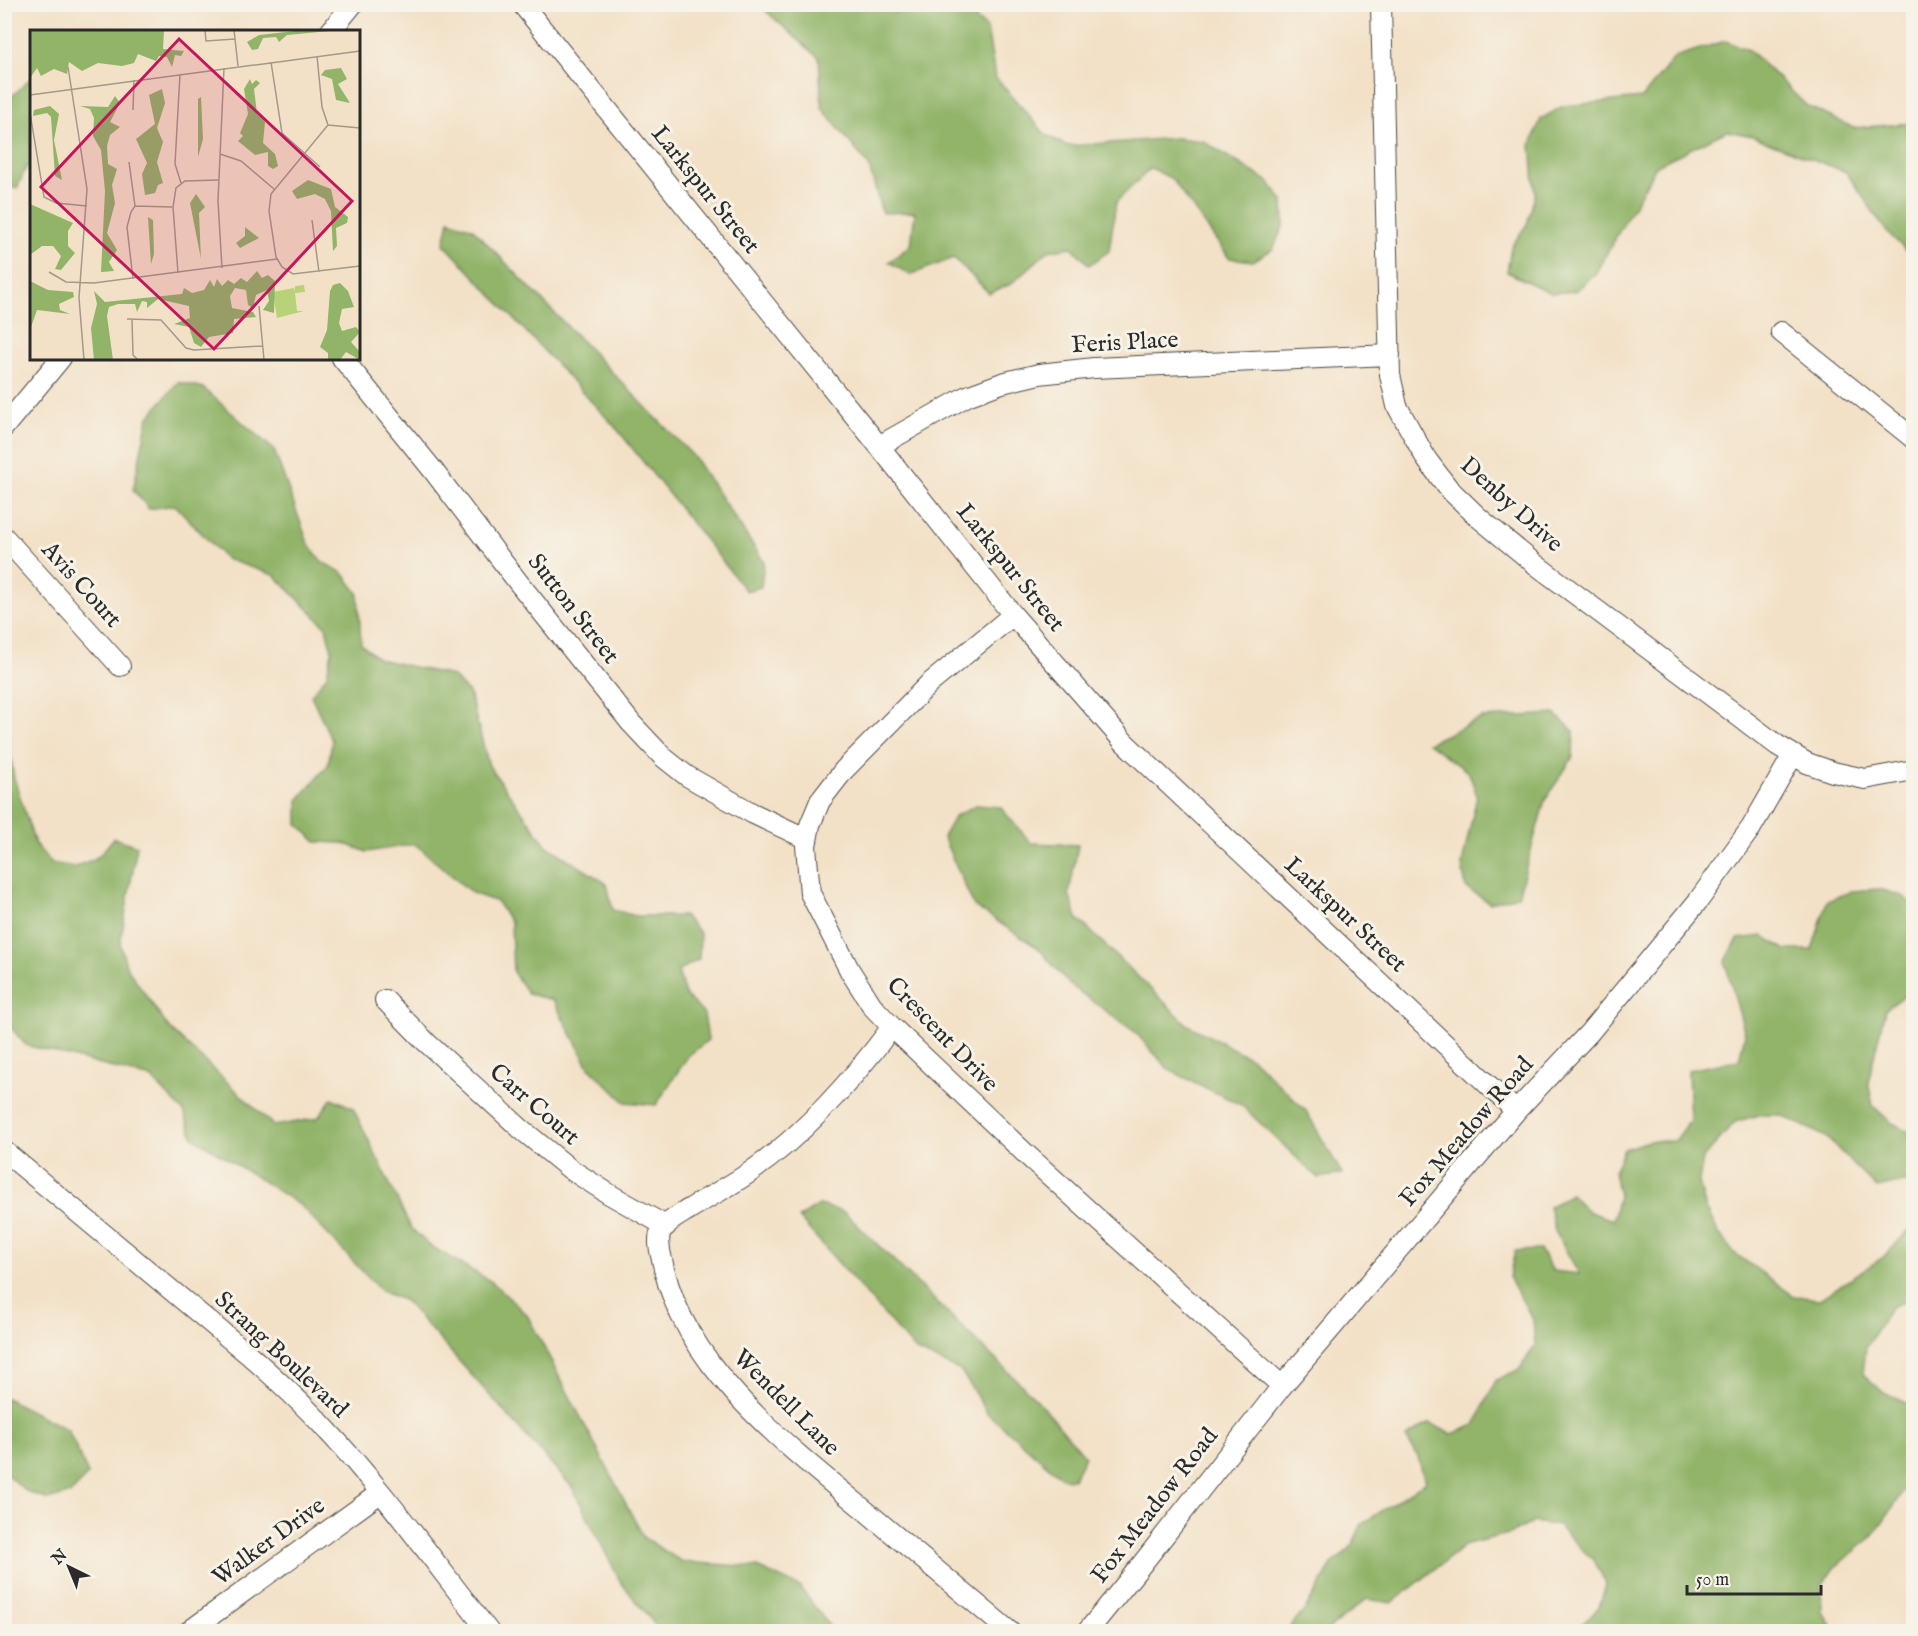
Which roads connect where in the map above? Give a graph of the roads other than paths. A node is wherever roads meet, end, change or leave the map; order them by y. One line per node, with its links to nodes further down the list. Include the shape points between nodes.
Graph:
1 (353, 4): 4 (street)
2 (522, 4): 11 (street, Larkspur Street)
3 (1381, 4): 6 (street, Denby Drive)
4 (332, 30)
5 (1781, 332): 10 (street)
6 (1390, 355): 11 (street, Feris Place, via 1094,368 1039,374 967,396); 15 (street, Denby Drive, via 1397,406 1427,460 1449,489 1535,564)
7 (59, 360): 9 (street)
8 (344, 360): 17 (street, Sutton Street, via 631,723 663,757 687,776)
9 (4, 427)
10 (1914, 439)
11 (879, 446): 13 (street, Larkspur Street)
12 (4, 537): 14 (street, Avis Court)
13 (1013, 615): 17 (street, Crescent Drive, via 929,684 844,770 820,801); 20 (street, Larkspur Street, via 1125,743)
14 (120, 666)
15 (1793, 755): 16 (street, via 1824,769 1865,778); 20 (street, Fox Meadow Road, via 1750,828 1698,901 1589,1033)
16 (1914, 770)
17 (807, 839): 19 (street, Crescent Drive, via 810,893 850,971)
18 (386, 1000): 22 (street, Carr Court, via 426,1042 570,1169)
19 (892, 1027): 22 (street, via 870,1057 782,1147); 23 (street, Crescent Drive)
20 (1516, 1111): 23 (street, Fox Meadow Road)
21 (4, 1150): 24 (street, Strang Boulevard, via 279,1382)
22 (666, 1226): 27 (street, Wendell Lane, via 659,1244 668,1285 685,1324 709,1363 800,1456)
23 (1282, 1386): 28 (street, Fox Meadow Road)
24 (380, 1493): 25 (street, Walker Drive); 26 (street, Strang Boulevard)
25 (188, 1632)
26 (489, 1632)
27 (1010, 1632)
28 (1087, 1632)

